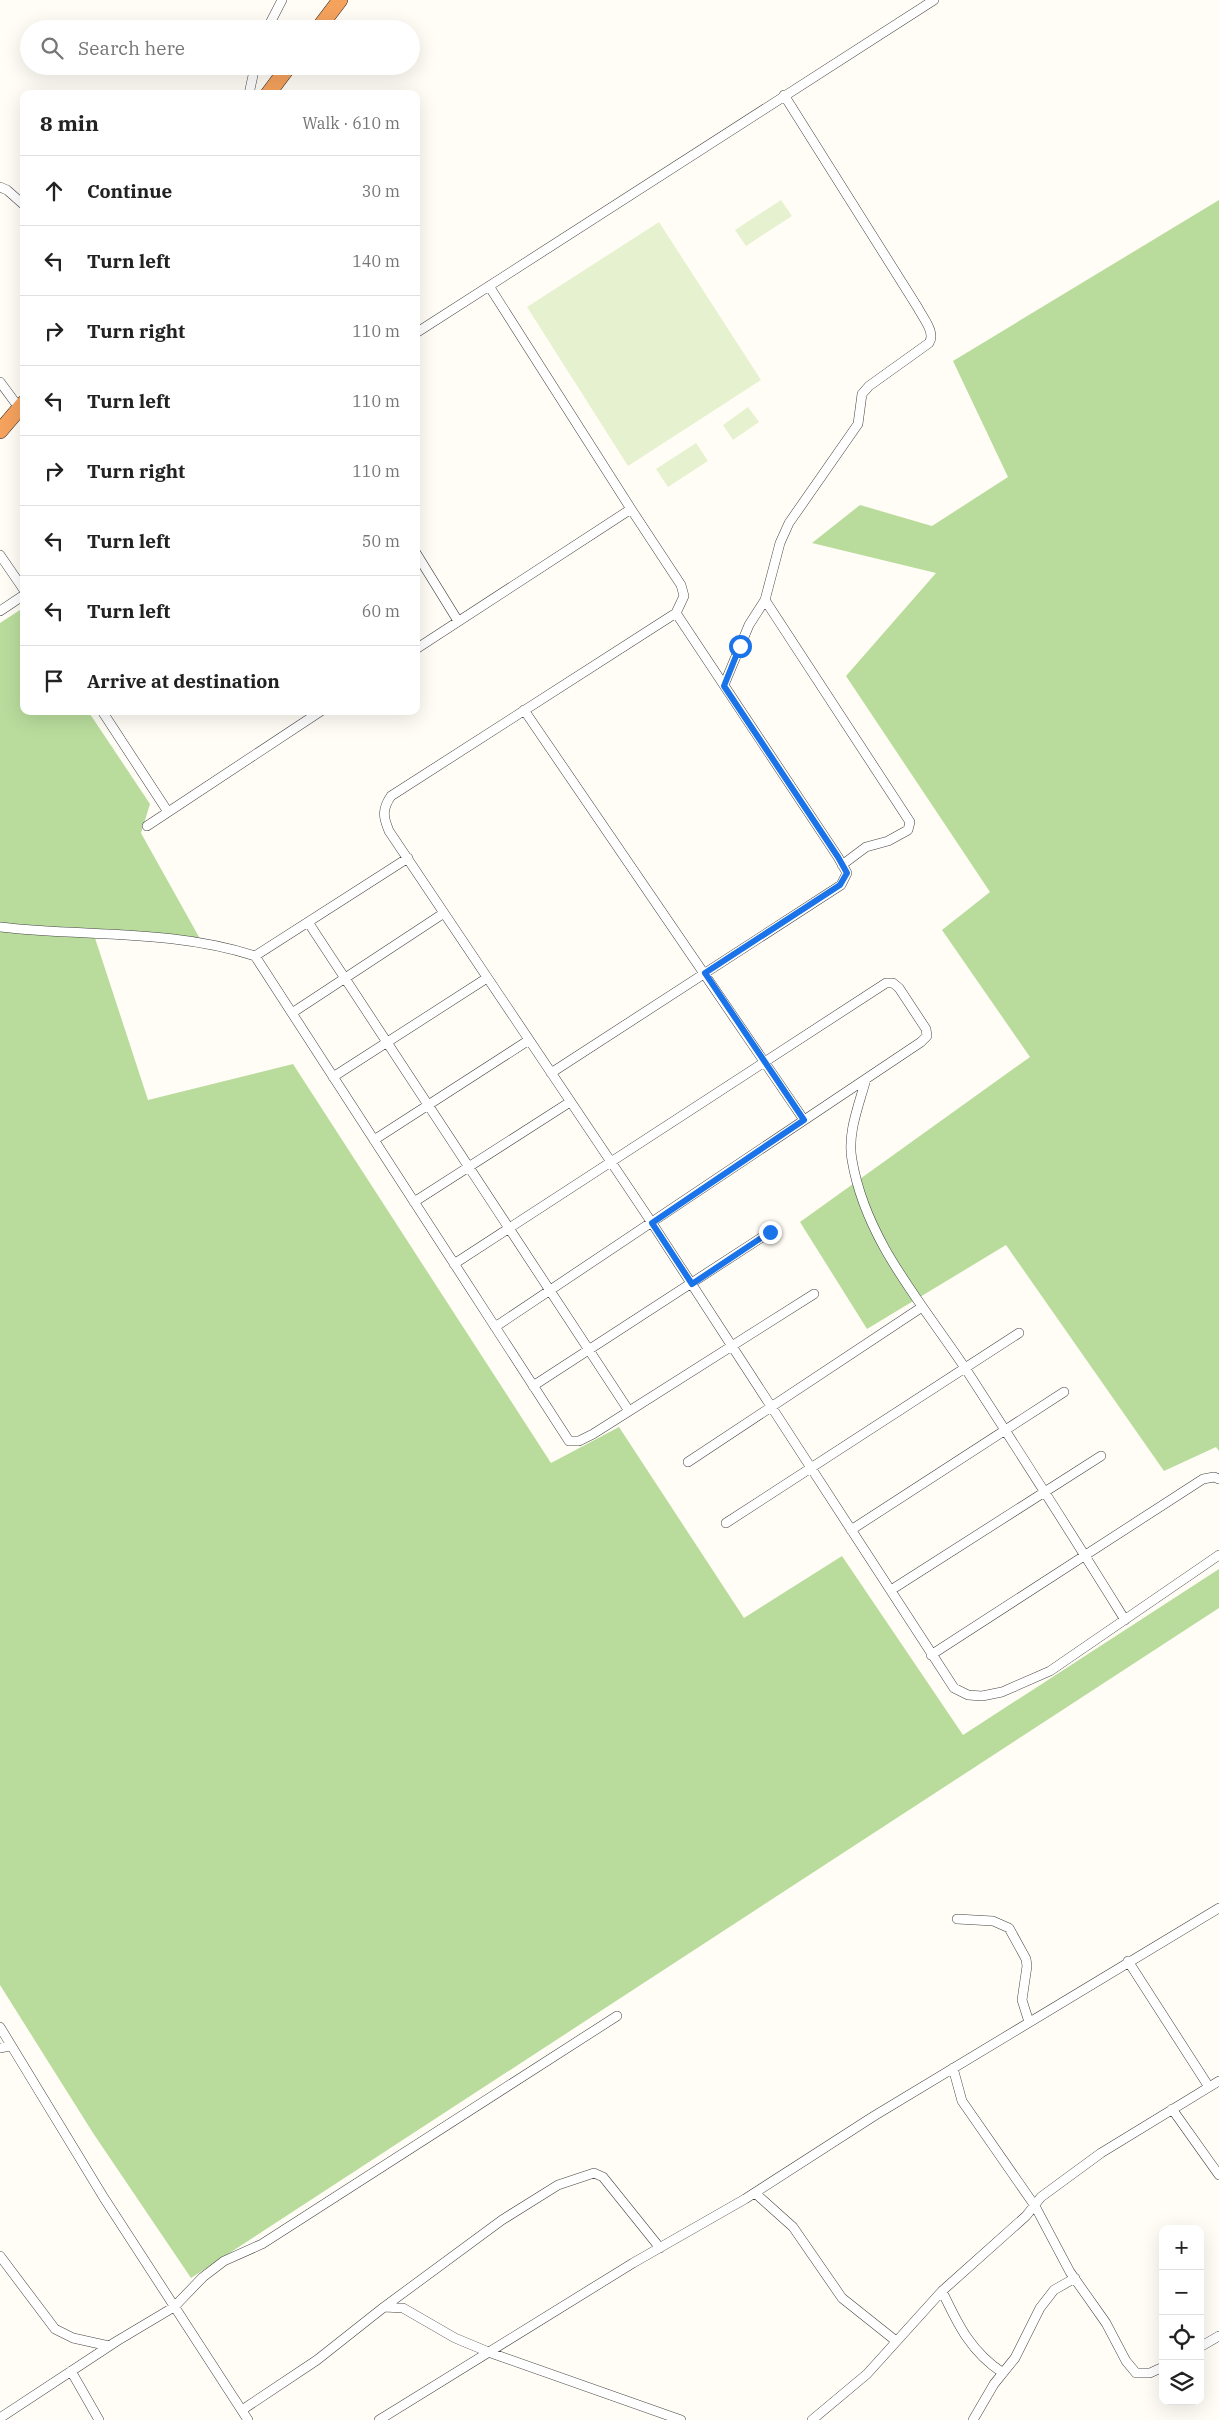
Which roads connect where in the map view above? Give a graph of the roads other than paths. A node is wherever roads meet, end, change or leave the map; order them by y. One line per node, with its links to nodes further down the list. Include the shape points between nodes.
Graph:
1 (282, 0): 4 (street)
2 (340, 0): 5 (highway)
3 (934, 0): 10 (street)
4 (272, 20)
5 (325, 20)
6 (253, 75): 8 (street)
7 (282, 75): 9 (highway)
8 (250, 90)
9 (271, 90)
10 (784, 95): 13 (street); 24 (street, via 918,308 932,339 862,394 858,424 789,523 780,543)
11 (0, 187): 12 (street)
12 (20, 202)
13 (489, 286): 14 (street); 19 (street)
14 (420, 331)
15 (0, 382): 16 (street)
16 (20, 404)
17 (20, 408): 18 (highway)
18 (0, 431)
19 (632, 509): 26 (street, via 681,585 684,596); 27 (street)
20 (0, 555): 22 (street)
21 (420, 559): 27 (street)
22 (20, 584)
23 (20, 598): 25 (street)
24 (765, 600): 29 (street, via 749,626); 36 (street, via 910,822 908,830 888,841 866,847)
25 (0, 611)
26 (676, 613): 29 (street); 30 (street)
27 (458, 621): 28 (street)
28 (420, 645)
29 (724, 686): 36 (street)
30 (524, 710): 35 (street, via 391,796 385,804 383,816 389,831); 41 (street)
31 (105, 715): 33 (street)
32 (315, 715): 33 (street)
33 (168, 812): 34 (street)
34 (147, 826)
35 (408, 858): 37 (street); 38 (street)
36 (842, 865): 41 (street, via 847,873 840,885)
37 (444, 913): 42 (street); 43 (street)
38 (308, 922): 40 (street); 42 (street)
39 (0, 927): 40 (street, via 175,938 231,948)
40 (255, 956): 44 (street)
41 (705, 973): 47 (street); 48 (street)
42 (345, 978): 44 (street); 46 (street)
43 (487, 978): 45 (street); 46 (street)
44 (292, 1013): 49 (street)
45 (529, 1040): 48 (street); 52 (street)
46 (387, 1042): 49 (street); 52 (street)
47 (766, 1061): 50 (street, via 886,983 893,982 927,1036); 53 (street); 55 (street)
48 (551, 1073): 51 (street)
49 (333, 1077): 54 (street)
50 (866, 1079): 53 (street); 65 (street, via 853,1123 852,1159 870,1221)
51 (570, 1102): 55 (street); 56 (street)
52 (428, 1105): 54 (street); 56 (street)
53 (804, 1120): 58 (street)
54 (374, 1140): 57 (street)
55 (609, 1162): 58 (street); 59 (street)
56 (469, 1167): 57 (street); 59 (street)
57 (414, 1202): 61 (street)
58 (652, 1223): 62 (street); 63 (street)
59 (509, 1228): 61 (street); 63 (street)
60 (770, 1232): 62 (street)
61 (454, 1264): 66 (street)
62 (692, 1284): 68 (street); 69 (street)
63 (550, 1290): 66 (street); 69 (street)
64 (814, 1294): 68 (street)
65 (922, 1307): 70 (street); 73 (street)
66 (495, 1327): 71 (street)
67 (1019, 1333): 70 (street)
68 (732, 1346): 73 (street); 74 (street)
69 (589, 1350): 71 (street); 74 (street)
70 (966, 1369): 75 (street); 78 (street)
71 (533, 1386): 74 (street, via 569,1441 579,1441 594,1434)
72 (1064, 1392): 75 (street)
73 (772, 1408): 77 (street); 78 (street)
74 (629, 1411)
75 (1005, 1431): 80 (street); 82 (street)
76 (1101, 1456): 80 (street)
77 (688, 1462)
78 (812, 1470): 81 (street); 82 (street)
79 (1219, 1479): 84 (street, via 1203,1479)
80 (1044, 1492): 84 (street); 85 (street)
81 (726, 1524)
82 (851, 1530): 85 (street)
83 (1219, 1555): 86 (street)
84 (1085, 1556): 86 (street); 87 (street)
85 (891, 1590): 87 (street)
86 (1125, 1620): 87 (street, via 1050,1671 1002,1692 982,1696 968,1695 954,1688)
87 (931, 1655)
88 (1219, 1908): 90 (street)
89 (957, 1919): 92 (street, via 993,1921 1008,1928 1026,1959 1022,2000)
90 (1128, 1961): 92 (street); 98 (street)
91 (617, 2016): 107 (street, via 262,2244 224,2261)
92 (1029, 2022): 96 (street)
93 (0, 2027): 94 (street)
94 (10, 2046): 95 (street); 107 (street)
95 (0, 2048)
96 (953, 2068): 101 (street); 102 (street, via 962,2101)
97 (1219, 2081): 98 (street)
98 (1209, 2087): 99 (street)
99 (1172, 2109): 100 (street); 102 (street, via 1066,2177)
100 (1219, 2175)
101 (755, 2193): 103 (street); 110 (street, via 794,2227 842,2298)
102 (1035, 2206): 105 (street); 106 (street)
103 (660, 2248): 108 (street, via 603,2177 594,2173 558,2185 502,2220); 113 (street)
104 (0, 2256): 112 (street, via 55,2329 73,2338)
105 (1075, 2278): 114 (street, via 1136,2373); 116 (street, via 1054,2290 1040,2308 1015,2358)
106 (942, 2291): 110 (street); 116 (street, via 970,2344 985,2362)
107 (174, 2307): 112 (street); 117 (street)
108 (384, 2307): 113 (street, via 403,2308 455,2338); 117 (street, via 318,2360)
109 (1219, 2336): 111 (street)
110 (896, 2341): 123 (street, via 867,2374)
111 (1204, 2345)
112 (109, 2346): 115 (street)
113 (491, 2353): 121 (street); 122 (street)
114 (1159, 2369)
115 (71, 2371): 118 (street); 119 (street)
116 (1003, 2373): 124 (street)
117 (242, 2410): 120 (street)
118 (0, 2418)
119 (99, 2420)
120 (248, 2420)
121 (379, 2420)
122 (681, 2420)
123 (812, 2420)
124 (973, 2420)

